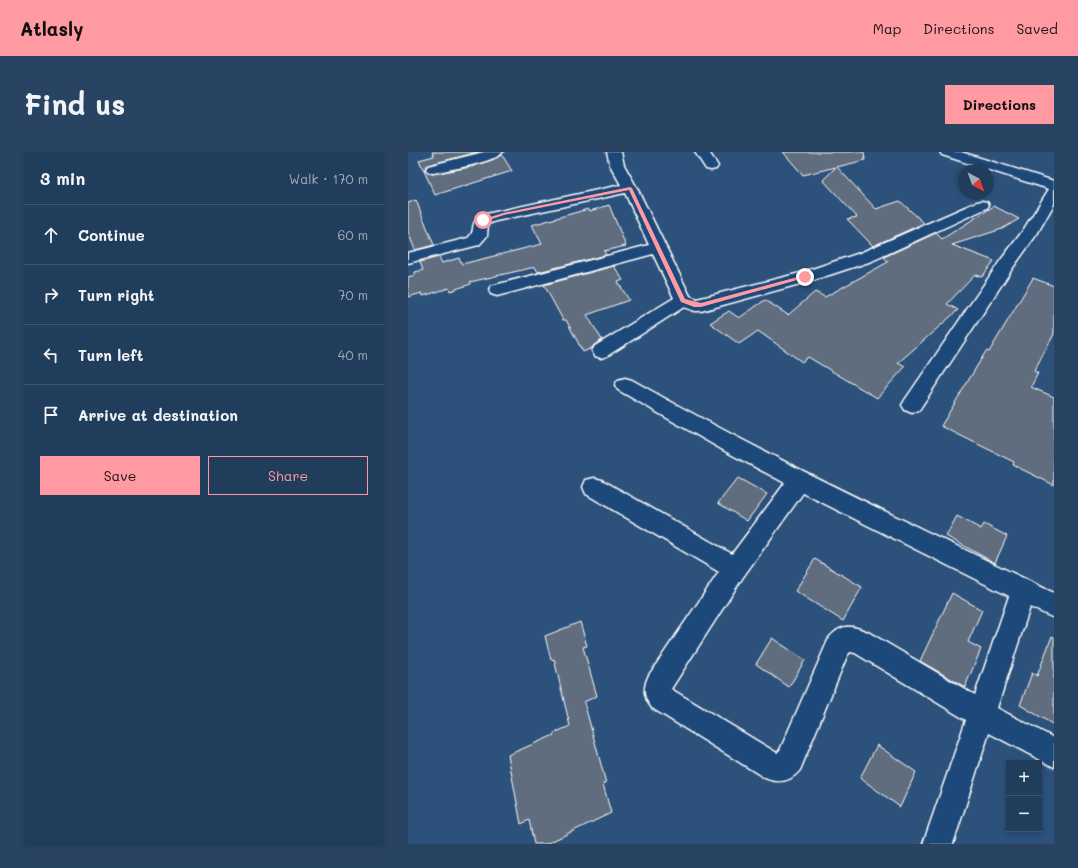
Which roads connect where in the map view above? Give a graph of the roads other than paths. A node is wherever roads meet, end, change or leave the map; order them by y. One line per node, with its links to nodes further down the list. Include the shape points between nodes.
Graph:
1 (496, 152): 6 (street)
2 (614, 152): 8 (street, via 617,165)
3 (702, 152): 5 (street)
4 (947, 152): 7 (street)
5 (711, 166)
6 (433, 169)
7 (1054, 186)
8 (630, 188): 11 (street); 12 (street, via 491,217 481,222 476,240)
9 (1054, 192): 17 (street, via 1029,234)
10 (982, 205): 14 (street, via 838,267 701,305)
11 (658, 248): 13 (street); 14 (street)
12 (408, 258)
13 (497, 290)
14 (683, 300): 15 (street)
15 (601, 351)
16 (624, 385): 18 (street, via 678,417)
17 (912, 405)
18 (800, 480): 20 (street); 21 (street)
19 (594, 487): 20 (street)
20 (735, 569): 23 (street, via 656,689 658,696 670,705 775,768 786,765 790,760 838,647 845,639 859,641)
21 (1023, 591): 22 (street); 23 (street)
22 (1054, 606)
23 (981, 714): 24 (street); 25 (street)
24 (1054, 753)
25 (938, 844)

